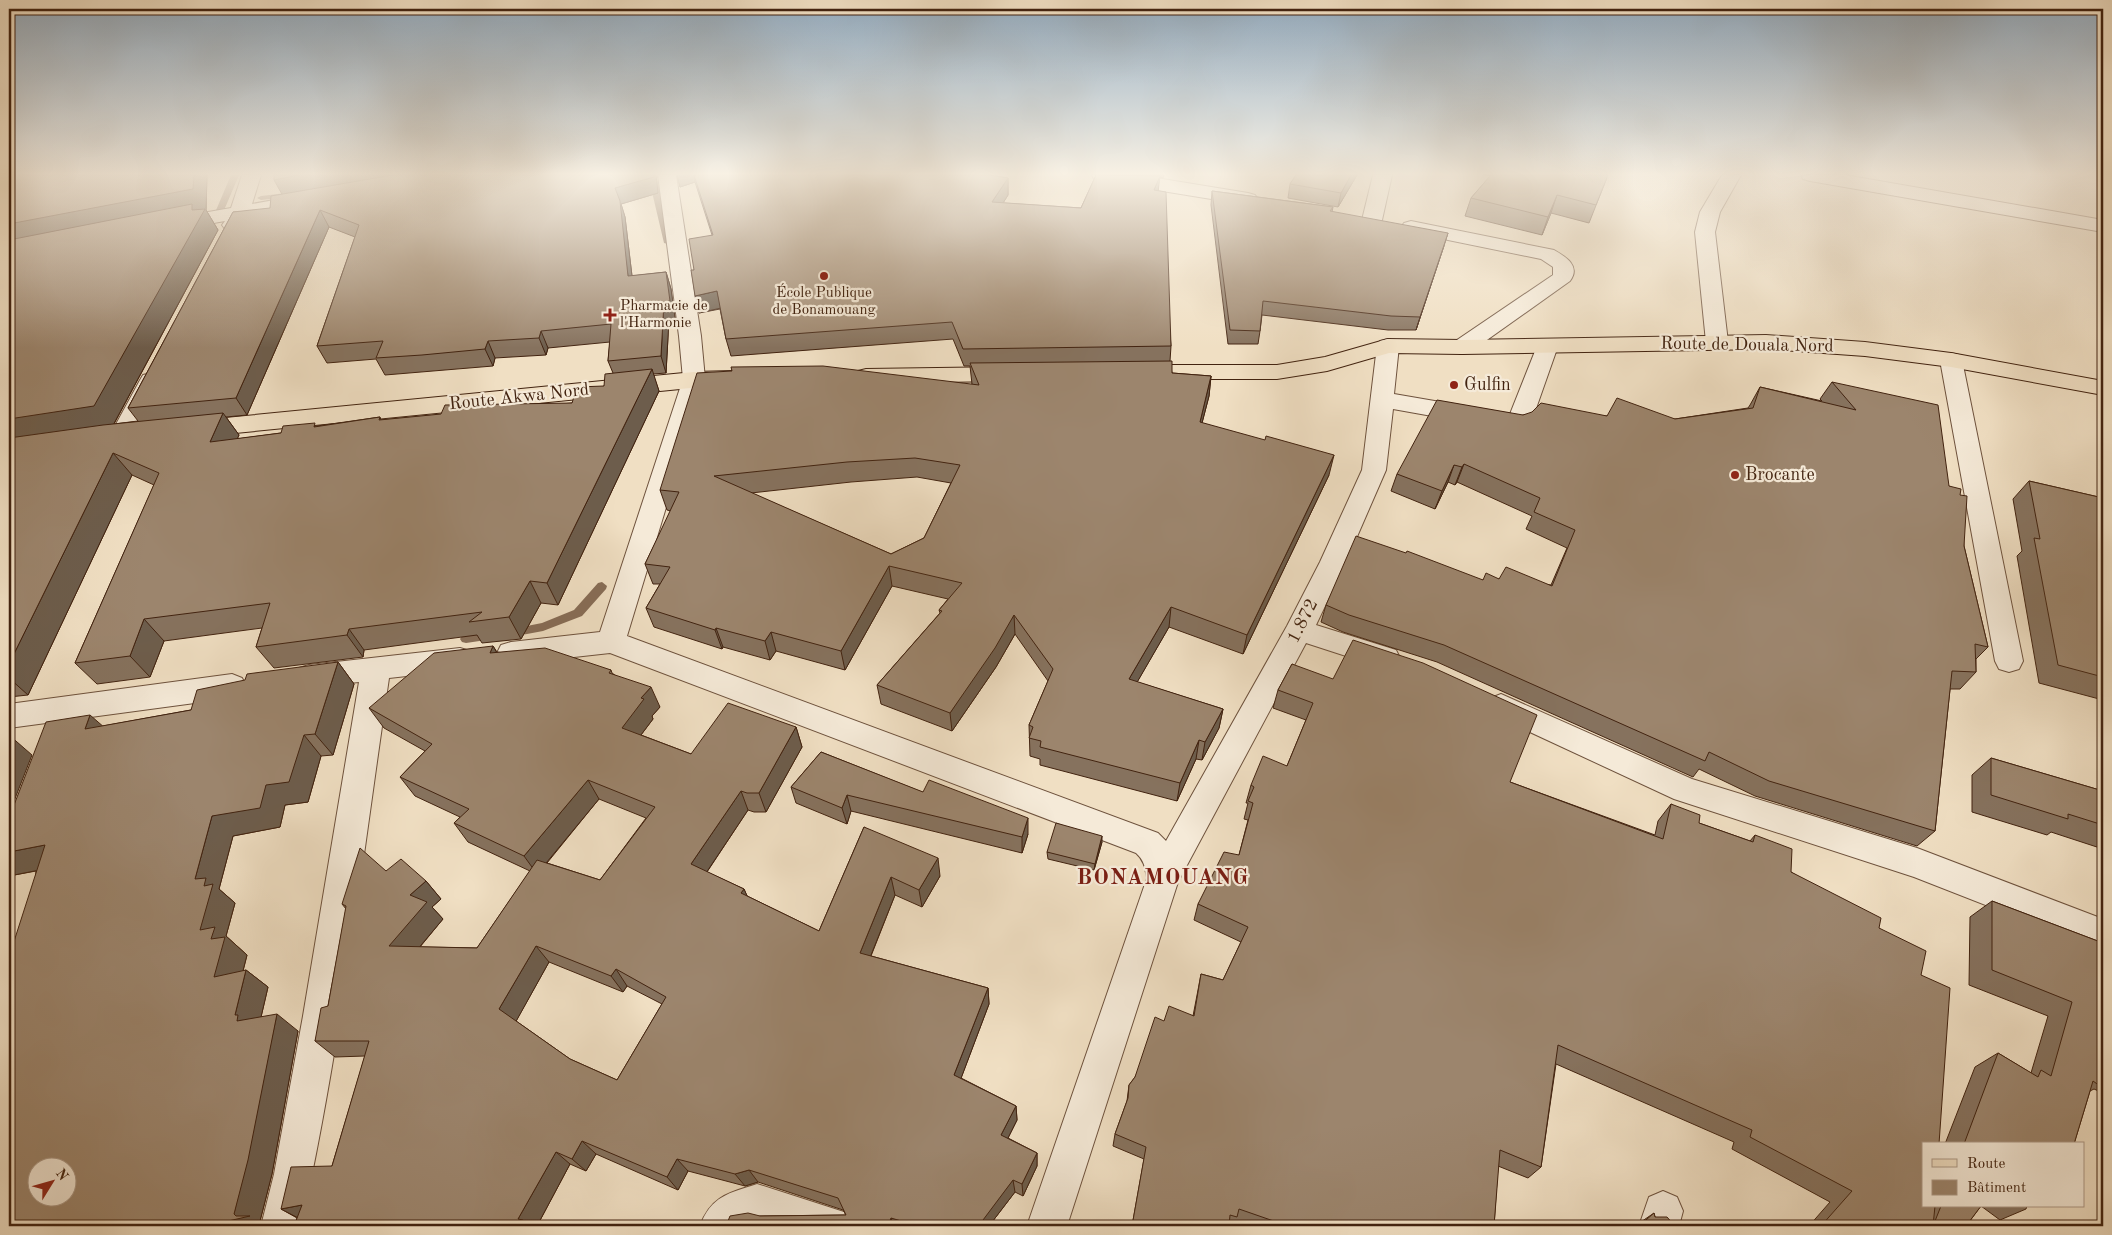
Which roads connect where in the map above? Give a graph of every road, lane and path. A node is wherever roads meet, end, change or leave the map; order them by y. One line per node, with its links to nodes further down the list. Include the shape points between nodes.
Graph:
1 (229, 233): 5 (street)
2 (675, 233): 16 (street)
3 (1437, 233): 9 (street, via 1547,254 1563,265 1564,277)
4 (1705, 233): 6 (street)
5 (222, 246)
6 (1717, 342): 8 (main road, Route de Douala Nord); 11 (main road, Route de Douala Nord, via 1865,349)
7 (1388, 346): 9 (main road, Route de Douala Nord); 12 (main road, via 1327,364 1277,372); 18 (street, 1.872)
8 (1547, 346): 9 (main road, Route de Douala Nord); 18 (street, via 1520,420 1516,422)
9 (1462, 347)
10 (162, 359): 19 (street)
11 (1951, 360): 17 (main road, Route de Douala Nord); 22 (street)
12 (1114, 372)
13 (1026, 373): 14 (main road)
14 (841, 376)
15 (753, 378): 16 (main road, Route Akwa Nord)
16 (694, 379): 19 (main road, Route Akwa Nord); 21 (street)
17 (2103, 388)
18 (1383, 400): 20 (street, 1.872, via 1374,470)
19 (112, 438)
20 (1300, 630): 23 (street); 27 (street, 1.872)
21 (611, 642): 24 (street); 27 (street, via 1147,843 1159,854)
22 (2009, 661)
23 (1408, 666)
24 (376, 668): 26 (street, via 270,681 62,721); 29 (street, via 321,1016)
25 (1479, 696): 28 (street, via 1685,790 1917,863)
26 (9, 716)
27 (1163, 878): 32 (street, 1.872)
28 (2103, 935)
29 (281, 1226)
30 (720, 1226): 31 (street, via 733,1211 757,1203)
31 (830, 1226)
32 (1047, 1226)

